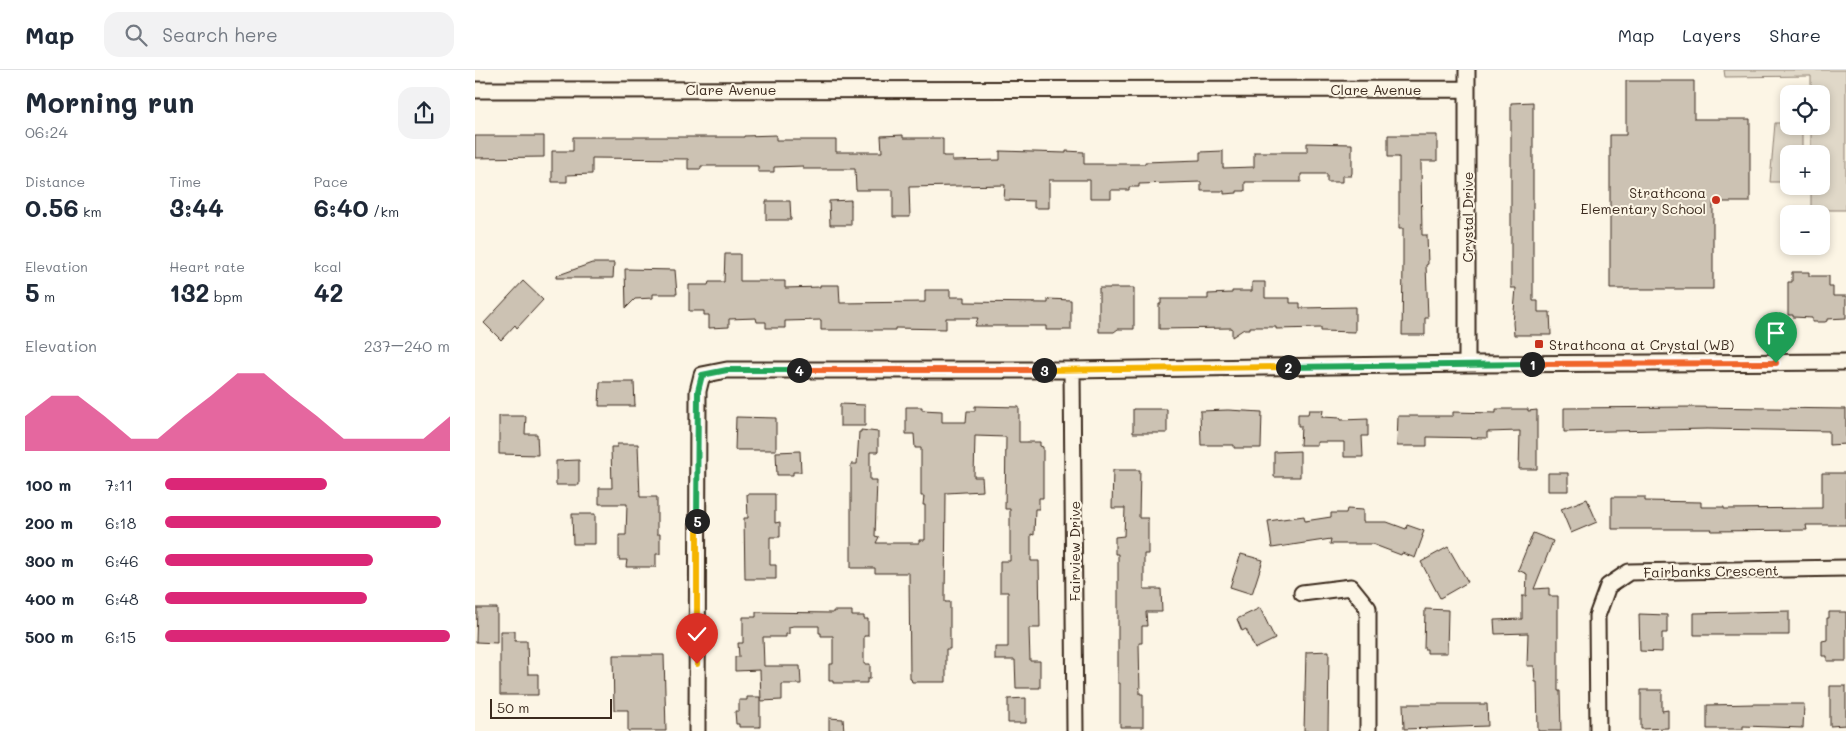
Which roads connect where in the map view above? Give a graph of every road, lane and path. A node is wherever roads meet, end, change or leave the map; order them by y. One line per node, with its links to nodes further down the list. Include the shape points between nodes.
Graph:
1 (1467, 70): 2 (street, Crystal Drive)
2 (1467, 89): 3 (street, Clare Avenue); 5 (street, Crystal Drive)
3 (475, 90)
4 (1846, 362): 5 (street)
5 (1467, 364): 6 (street)
6 (1072, 370): 9 (street, via 727,370 702,375 698,391); 10 (street, Fairview Drive)
7 (1846, 568): 12 (street, Fairbanks Crescent, via 1629,572 1608,586 1597,616)
8 (1302, 593): 11 (street, via 1351,587 1368,608)
9 (697, 731)
10 (1075, 731)
11 (1368, 731)
12 (1599, 731)

